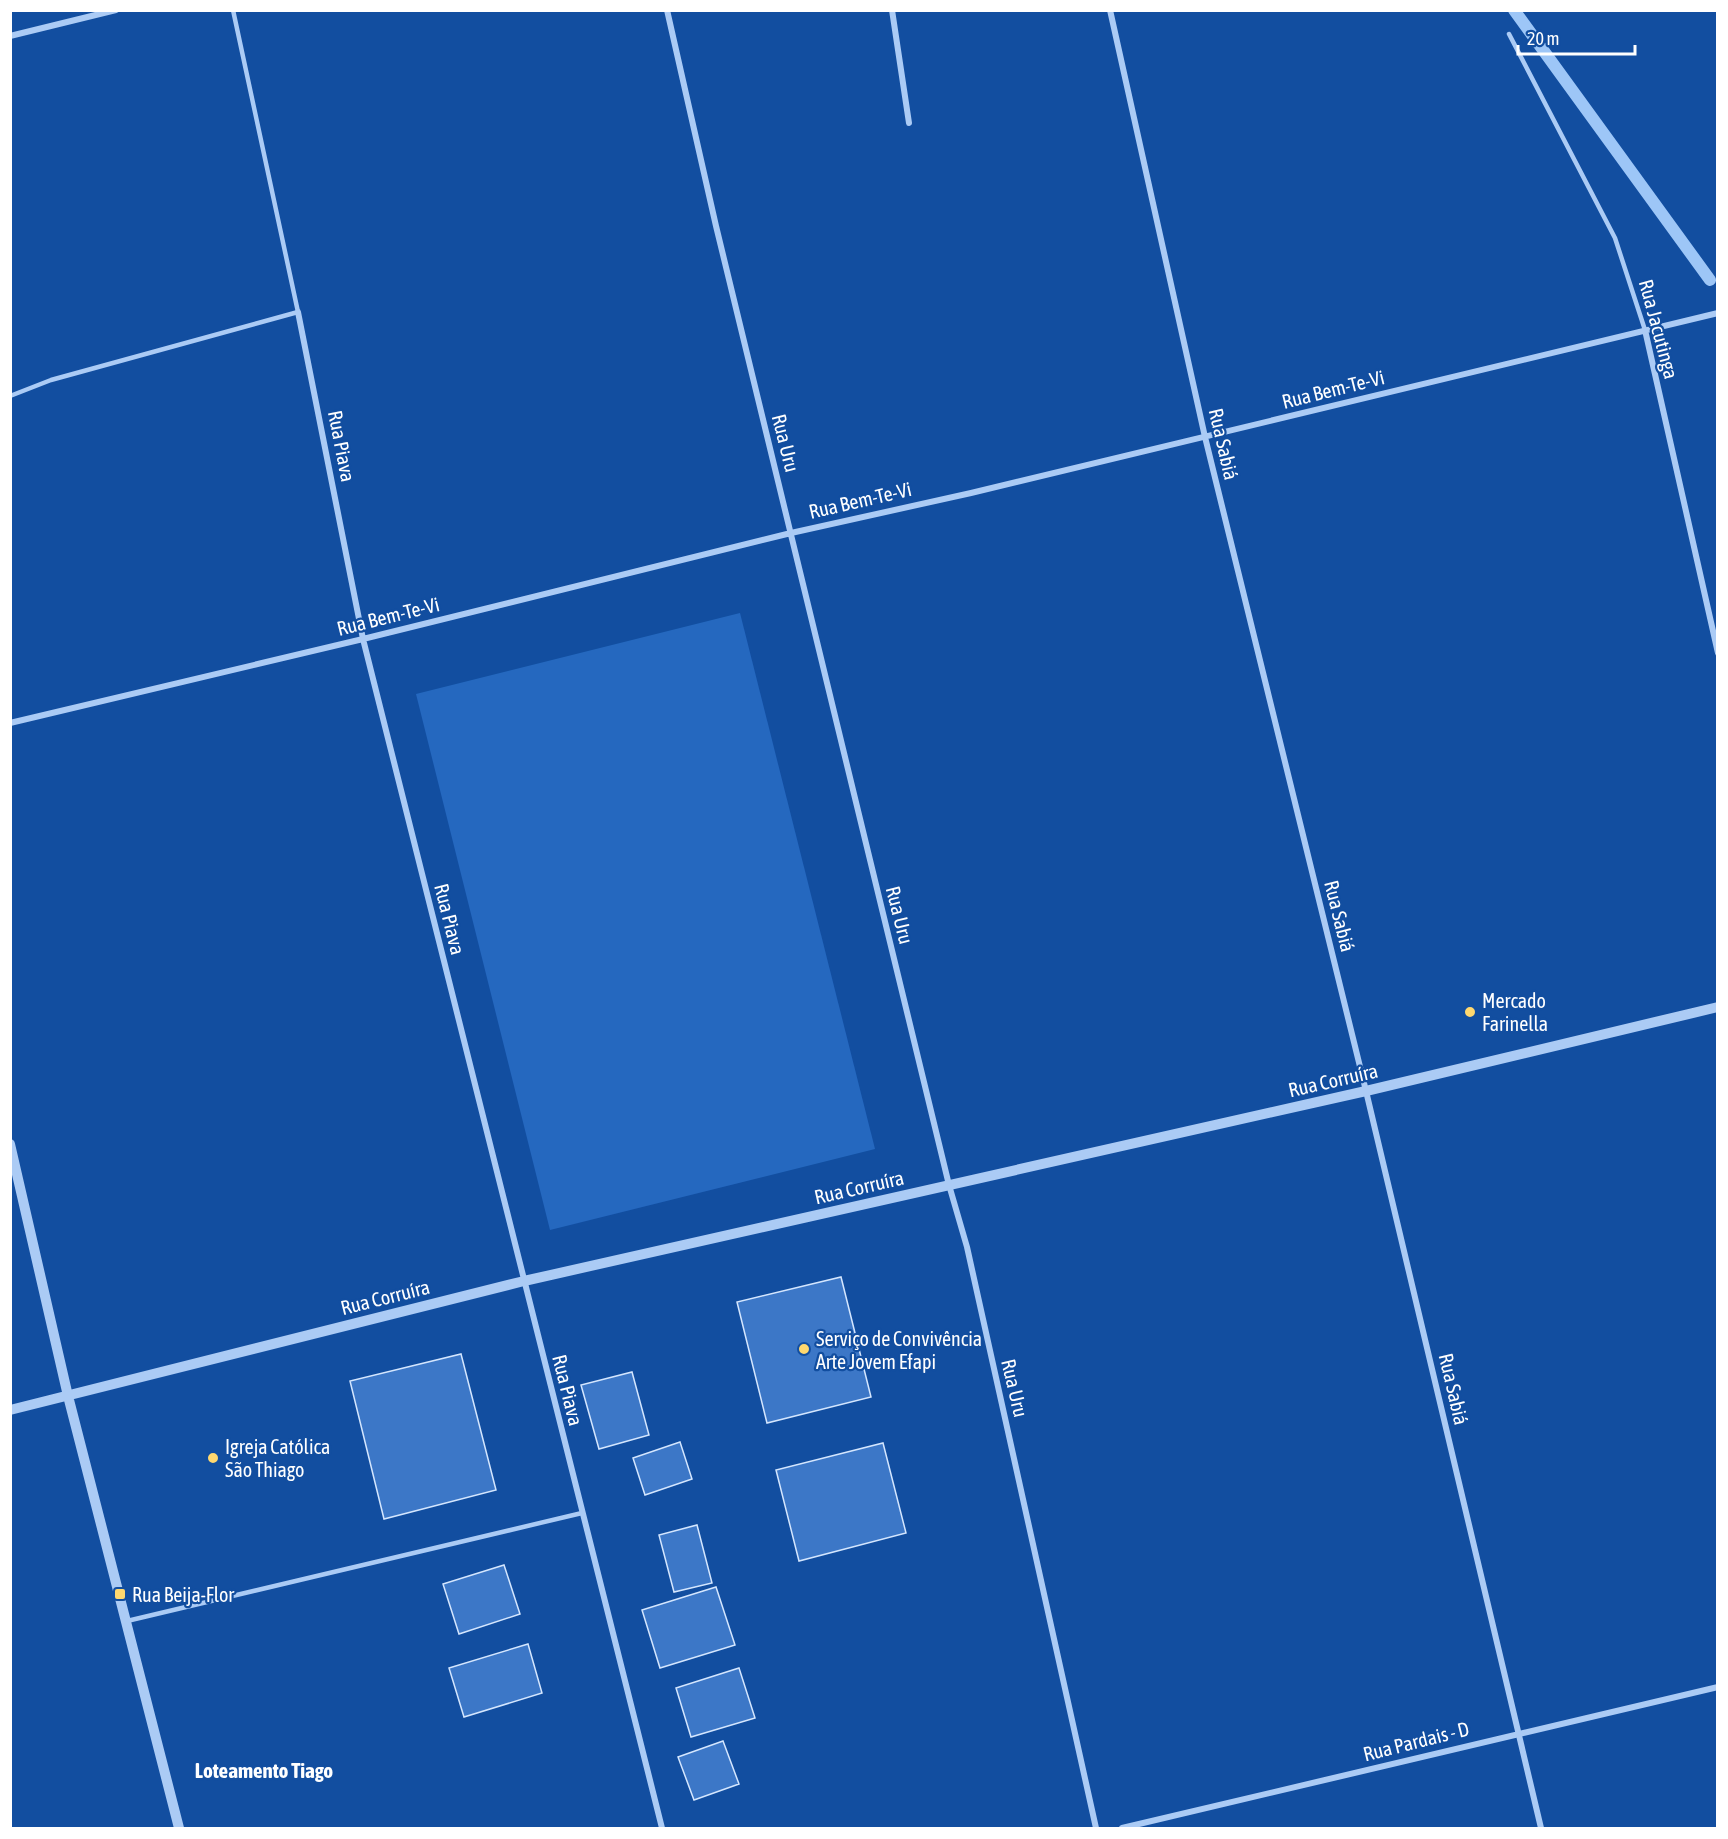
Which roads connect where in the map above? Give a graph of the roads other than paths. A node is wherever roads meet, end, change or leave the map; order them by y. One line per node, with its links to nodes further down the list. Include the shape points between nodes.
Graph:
1 (116, 10): 7 (street)
2 (233, 10): 9 (lane, Rua Piava)
3 (667, 10): 14 (street, Rua Uru)
4 (892, 10): 8 (street)
5 (1110, 10): 13 (street, Rua Sabiá)
6 (1509, 34): 11 (lane, Rua Jacutinga, via 1615,238)
7 (10, 36)
8 (909, 123)
9 (298, 312): 12 (lane, via 51,380); 15 (street, Rua Piava)
10 (1718, 313): 11 (street, Rua Bem-Te-Vi)
11 (1645, 330): 13 (street, Rua Bem-Te-Vi); 16 (street, Rua Jacutinga)
12 (10, 396)
13 (1205, 437): 14 (street, Rua Bem-Te-Vi); 19 (street, Rua Sabiá)
14 (791, 532): 15 (street, Rua Bem-Te-Vi); 21 (street, Rua Uru)
15 (363, 639): 17 (street, Rua Bem-Te-Vi); 22 (street, Rua Piava)
16 (1718, 653)
17 (10, 723)
18 (1718, 1007): 19 (street, Rua Corruíra)
19 (1366, 1091): 21 (street, Rua Corruíra); 28 (street, Rua Sabiá)
20 (10, 1144): 23 (street)
21 (949, 1185): 22 (street, Rua Corruíra); 31 (street, Rua Uru, via 969,1259)
22 (524, 1281): 23 (street, Rua Corruíra); 25 (street, Rua Piava)
23 (68, 1396): 24 (street, Rua Corruíra); 26 (street)
24 (10, 1410)
25 (582, 1513): 26 (lane); 30 (street, Rua Piava)
26 (127, 1621): 29 (street)
27 (1718, 1687): 28 (street, Rua Pardais - D)
28 (1518, 1733): 32 (street, Rua Pardais - D); 33 (street, Rua Sabiá)
29 (179, 1828)
30 (662, 1828)
31 (1096, 1828)
32 (1122, 1828)
33 (1542, 1828)

